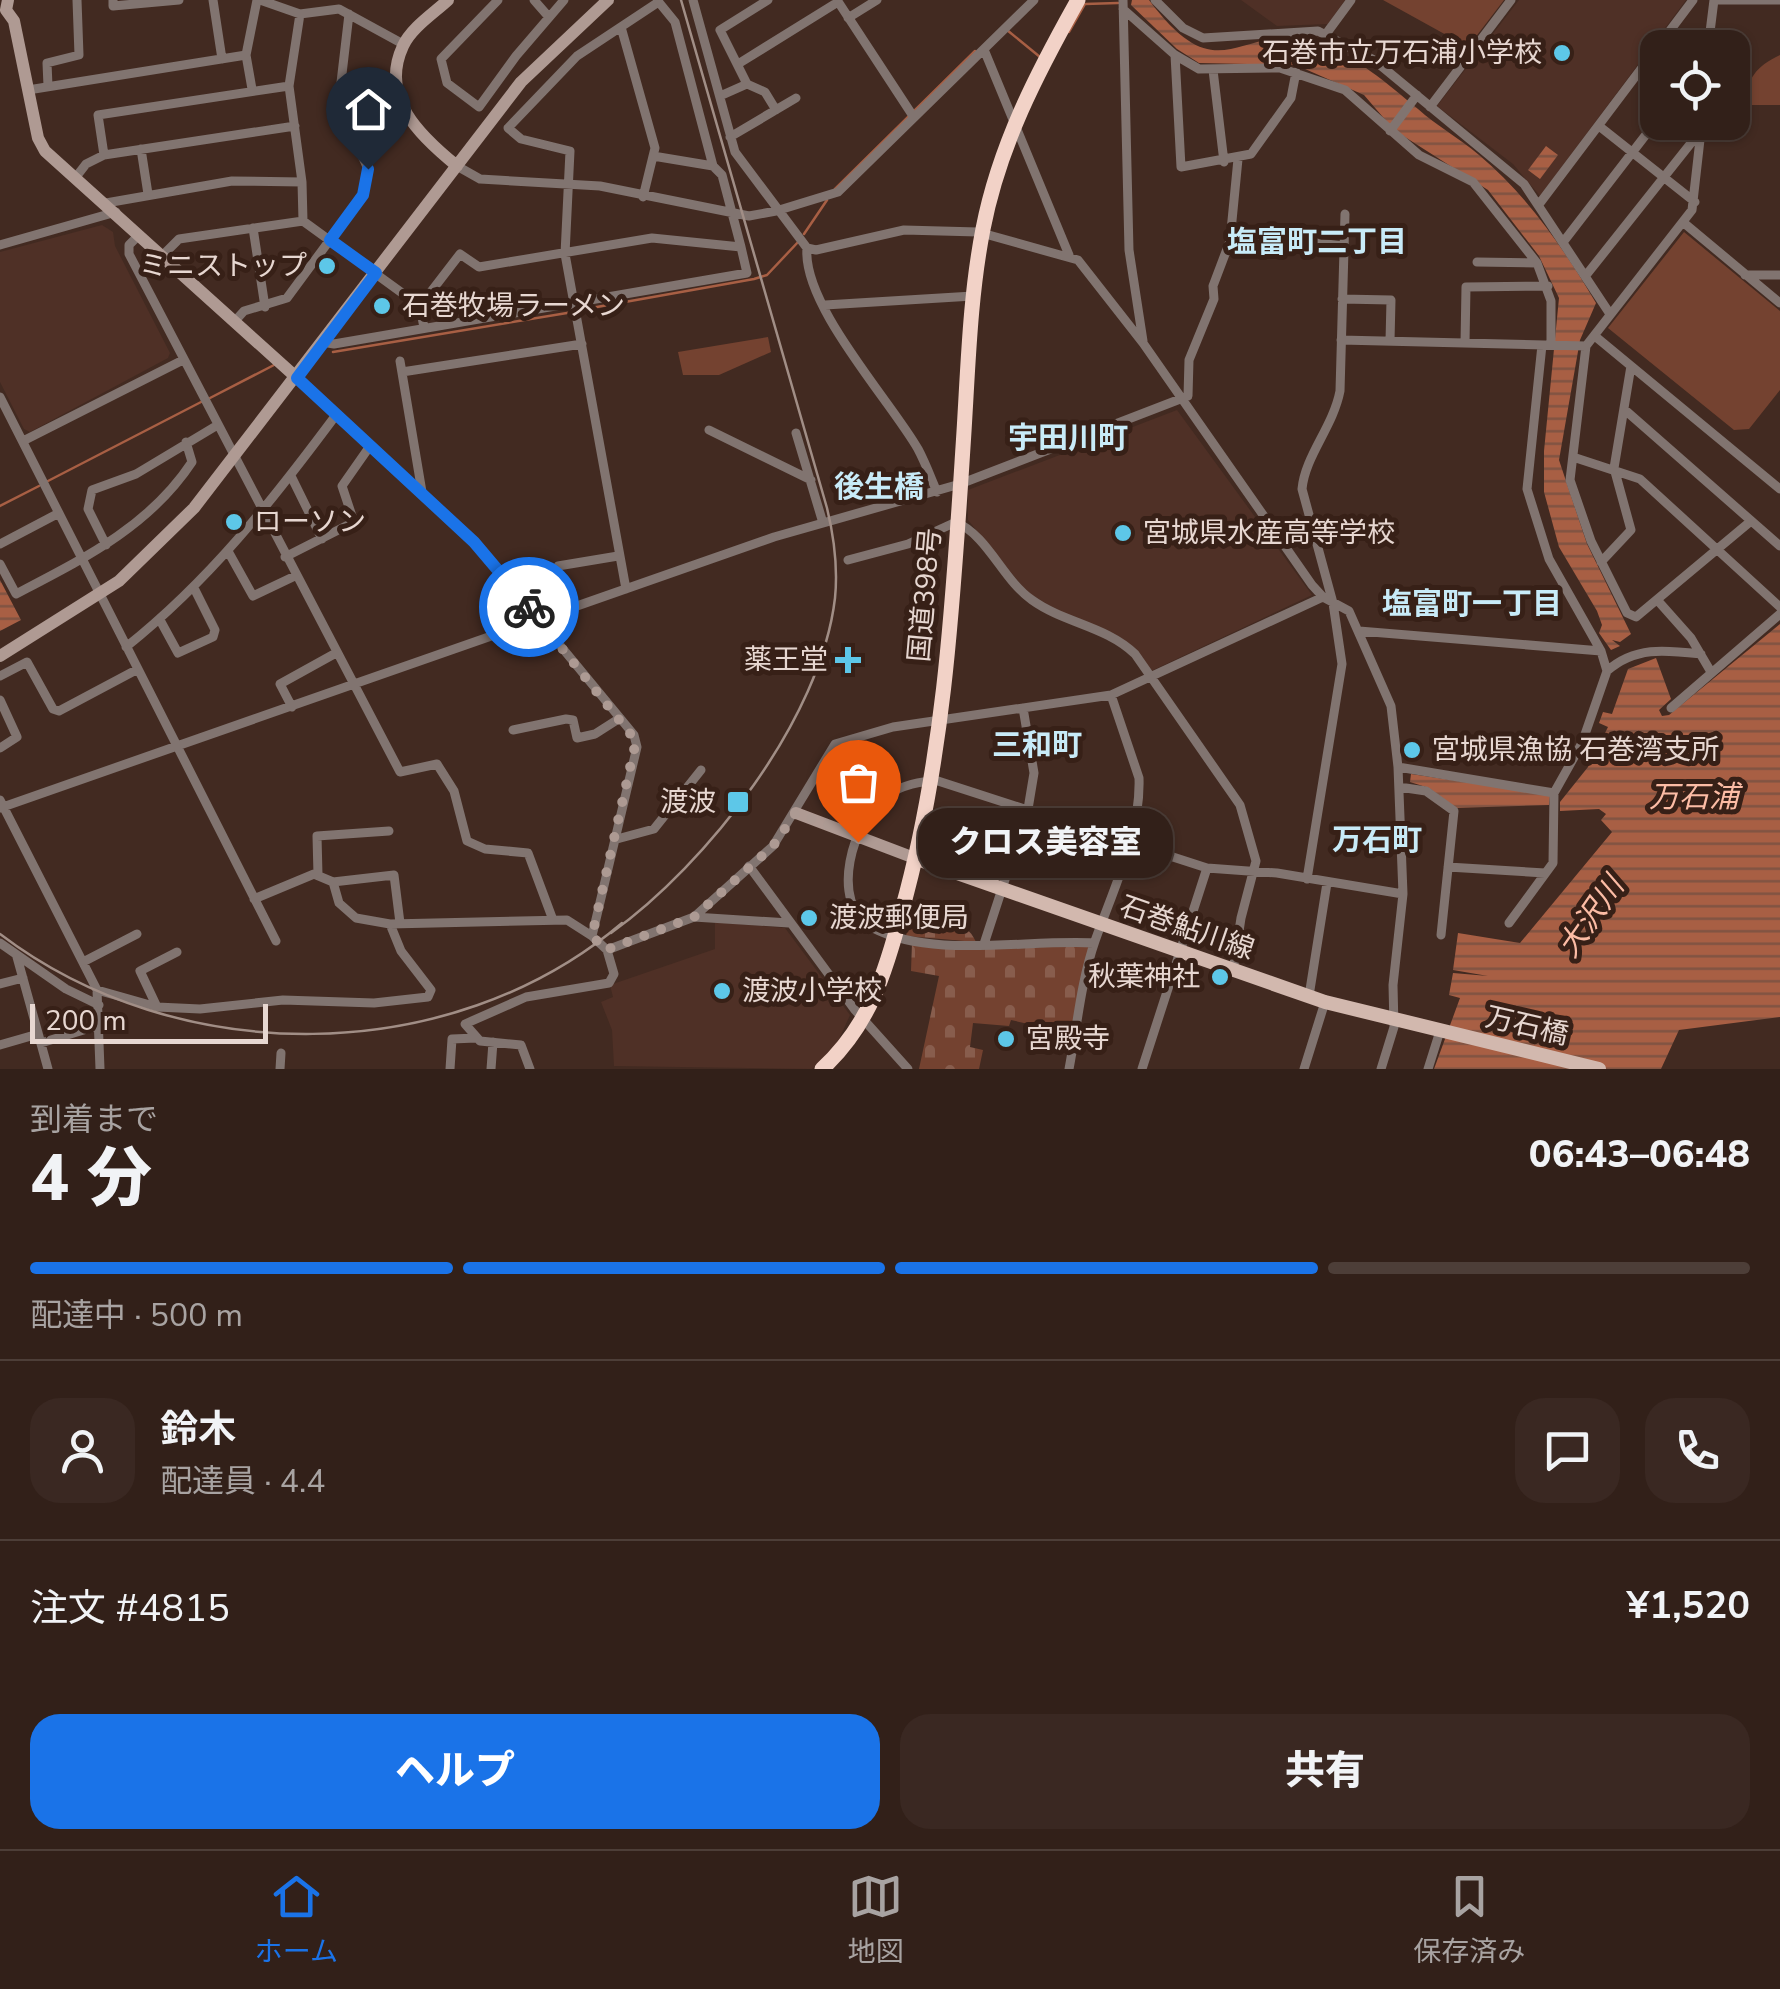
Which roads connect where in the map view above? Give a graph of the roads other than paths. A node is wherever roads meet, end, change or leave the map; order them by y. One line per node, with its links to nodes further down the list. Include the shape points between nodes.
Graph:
1 (76, 0): 44 (street, via 79,54 47,63)
2 (112, 0): 3 (street, via 113,6)
3 (179, 0)
4 (214, 0): 39 (street)
5 (258, 0): 26 (street); 36 (street)
6 (448, 0): 33 (street)
7 (498, 0): 28 (street, via 441,59 447,83 480,107)
8 (534, 0): 28 (street)
9 (564, 0): 28 (street)
10 (608, 0): 68 (street, via 532,68)
11 (693, 0): 38 (street)
12 (768, 0): 34 (street, via 720,30)
13 (877, 0): 29 (street)
14 (1034, 0): 35 (street)
15 (1078, 0): 54 (highway, 国道398号)
16 (1156, 0): 32 (street, via 1202,38)
17 (1350, 0): 32 (street)
18 (1511, 0): 51 (street)
19 (1693, 0): 56 (street)
20 (1716, 0): 21 (street); 31 (street)
21 (1780, 0)
22 (838, 1): 29 (street); 40 (street)
23 (657, 2): 30 (street); 69 (street, via 675,22)
24 (1123, 4): 37 (street); 118 (street, via 1130,250)
25 (5, 5): 46 (street)
26 (300, 14): 27 (street, via 327,8); 45 (street)
27 (349, 14): 33 (street); 87 (street, via 340,91 368,178)
28 (548, 16)
29 (848, 18): 53 (street)
30 (621, 27): 65 (street); 73 (street, via 547,82 508,128 521,139 570,151)
31 (1711, 30)
32 (1326, 34): 49 (street, via 1374,60)
33 (404, 44): 68 (street, via 397,72 401,106 412,126)
34 (728, 46): 38 (street); 40 (street)
35 (985, 52): 53 (street); 54 (street)
36 (246, 56): 39 (street); 47 (street)
37 (1175, 56): 41 (street); 67 (street, via 1181,166)
38 (709, 58): 48 (street)
39 (222, 59): 44 (street)
40 (738, 64): 43 (street)
41 (1213, 70): 42 (street); 67 (street)
42 (1296, 72): 57 (street, via 1345,90); 66 (street, via 1291,98 1251,154)
43 (746, 84): 48 (street); 52 (street, via 765,92)
44 (48, 86): 46 (street)
45 (288, 86): 47 (street); 55 (street)
46 (28, 90): 70 (street, via 41,146)
47 (252, 90): 64 (street, via 98,115)
48 (720, 96): 58 (street)
49 (1416, 96): 51 (street); 57 (street)
50 (796, 98): 52 (street)
51 (1430, 107): 77 (street, via 1510,169)
52 (776, 110): 58 (street)
53 (910, 114): 79 (street, via 831,194)
54 (1016, 122): 85 (highway, 国道398号); 95 (street)
55 (296, 126): 62 (street); 72 (street)
56 (1599, 126): 63 (street); 77 (street)
57 (1390, 131): 98 (street, via 1487,194)
58 (730, 137): 79 (street)
59 (1641, 140): 63 (street)
60 (1691, 140): 71 (street)
61 (1700, 140): 76 (street)
62 (141, 149): 64 (street); 74 (street)
63 (1630, 154): 71 (street); 88 (street)
64 (104, 155): 70 (street)
65 (653, 156): 69 (street); 75 (street)
66 (1238, 159): 67 (street); 89 (street)
67 (1224, 162)
68 (457, 166): 73 (street, via 480,179); 99 (street)
69 (713, 166): 80 (street)
70 (76, 177): 78 (street)
71 (1662, 178): 76 (street); 100 (street)
72 (302, 182): 74 (street, via 232,181); 82 (street)
73 (570, 185): 75 (street); 94 (street)
74 (148, 194): 78 (street)
75 (643, 197): 80 (street)
76 (1695, 202): 83 (street)
77 (1540, 203): 88 (street)
78 (111, 208): 86 (street); 91 (street)
79 (776, 211): 80 (street); 90 (street)
80 (733, 214): 93 (street)
81 (1345, 214): 92 (street)
82 (302, 221): 84 (street); 87 (street)
83 (1684, 223): 102 (street); 111 (street)
84 (253, 228): 96 (street, via 179,239); 110 (street)
85 (982, 232): 90 (street, via 904,230 816,250); 95 (street); 104 (highway, 国道398号)
86 (140, 235): 96 (street); 123 (street, via 129,254)
87 (330, 240): 99 (street); 110 (street, via 287,298)
88 (1564, 240): 100 (street)
89 (1230, 241): 92 (street, via 1245,235); 129 (street)
90 (802, 243): 108 (street)
91 (0, 245)
92 (1344, 246): 105 (street)
93 (741, 247): 94 (street, via 652,238); 106 (street, via 746,273)
94 (565, 254): 106 (street); 109 (street, via 478,267 460,254)
95 (1069, 254): 118 (street)
96 (163, 255): 112 (street)
97 (1477, 262): 98 (street)
98 (1538, 263): 103 (street)
99 (376, 273): 109 (street); 117 (street)
100 (1586, 274): 111 (street)
101 (1780, 274): 102 (street)
102 (1745, 275): 107 (street)
103 (1548, 286): 119 (street, via 1466,287); 121 (street)
104 (973, 296): 108 (street); 144 (highway, 国道398号)
105 (1342, 299): 115 (street); 116 (street, via 1391,300)
106 (574, 302): 113 (street); 120 (street)
107 (1780, 303)
108 (825, 305): 147 (street, via 919,451)
109 (420, 306): 113 (street)
110 (265, 307): 112 (street, via 244,311)
111 (1610, 314): 114 (street)
112 (236, 321): 127 (street)
113 (424, 328): 117 (street)
114 (1596, 338): 122 (street); 125 (street)
115 (1342, 340): 116 (street); 170 (street, via 1336,416 1304,471 1302,489)
116 (1390, 341): 119 (street)
117 (322, 342): 127 (street)
118 (1144, 342): 129 (street)
119 (1464, 343): 121 (street)
120 (582, 344): 126 (street); 159 (street)
121 (1550, 345): 122 (street); 177 (street, via 1527,489 1549,558)
122 (1583, 346): 139 (street)
123 (183, 360): 133 (street); 136 (street)
124 (400, 360): 126 (street)
125 (1631, 366): 131 (street); 145 (street)
126 (402, 372): 146 (street)
127 (297, 378): 132 (street); 140 (street)
128 (0, 397): 130 (street)
129 (1182, 399): 144 (street); 170 (street)
130 (3, 409): 136 (street)
131 (1626, 410): 141 (street); 150 (street)
132 (336, 415): 138 (street); 142 (street)
133 (216, 426): 137 (street); 140 (street)
134 (709, 430): 143 (street)
135 (796, 433): 143 (street)
136 (23, 441): 149 (street)
137 (186, 442): 155 (street, via 192,462 178,483); 155 (street, via 136,474 92,490 88,510)
138 (370, 446): 146 (street); 153 (street, via 342,486 354,522)
139 (1572, 457): 141 (street); 163 (street, via 1570,480)
140 (234, 458): 148 (street); 169 (street, via 165,538)
141 (1614, 468): 157 (street, via 1640,479); 163 (street, via 1631,530)
142 (291, 476): 148 (street); 153 (street)
143 (811, 480): 152 (street)
144 (960, 484): 147 (street); 151 (highway, 国道398号)
145 (1780, 489)
146 (422, 492): 174 (street)
147 (937, 492): 152 (street)
148 (264, 512): 158 (street); 160 (street)
149 (59, 513): 154 (street); 161 (street)
150 (1750, 521): 156 (street); 157 (street)
151 (956, 522): 162 (street); 185 (street, via 1032,600 1113,636); 193 (highway, 国道398号)
152 (823, 523): 167 (street)
153 (322, 539): 160 (street)
154 (0, 544)
155 (106, 545): 161 (street)
156 (1780, 546)
157 (1721, 550): 171 (street); 172 (street)
158 (229, 553): 166 (street, via 254,596); 168 (street)
159 (618, 556): 165 (street); 167 (street)
160 (285, 557): 166 (street)
161 (83, 559): 164 (street, via 16,594); 169 (street)
162 (848, 560)
163 (1601, 562): 171 (street, via 1631,617)
164 (0, 564)
165 (558, 566)
166 (295, 576): 178 (street)
167 (626, 589): 174 (street)
168 (195, 590): 173 (street); 173 (street, via 214,637 178,654)
169 (100, 594): 176 (street); 180 (street)
170 (1328, 600): 175 (street, via 1349,611); 185 (street); 216 (street, via 1342,671)
171 (1659, 602): 179 (street)
172 (1780, 610): 183 (street)
173 (160, 620): 176 (street)
174 (540, 621): 186 (street); 192 (street)
175 (1359, 631): 177 (street); 197 (street, via 1392,706)
176 (126, 647): 181 (street)
177 (1601, 651): 182 (street)
178 (336, 654): 186 (street); 189 (street, via 280,684)
179 (1701, 654): 182 (street, via 1645,651); 183 (street)
180 (0, 656)
181 (138, 670): 184 (street, via 59,711 28,662); 195 (street)
182 (1607, 672): 201 (street, via 1582,743)
183 (1711, 672): 191 (street)
184 (0, 676)
185 (1152, 677): 187 (street); 213 (street, via 1240,806)
186 (353, 686): 189 (street); 223 (street, via 400,772 437,764 454,791 467,840 485,849 528,853)
187 (1111, 695): 190 (street); 208 (street, via 1139,778)
188 (0, 700): 196 (street, via 17,737)
189 (292, 708): 195 (street)
190 (1023, 708): 193 (street); 203 (street, via 1034,760)
191 (1671, 708)
192 (620, 718): 194 (street, via 577,738 566,718); 207 (street, via 636,747)
193 (939, 722): 199 (highway, 国道398号); 204 (street, via 836,744)
194 (513, 730)
195 (178, 747): 202 (street); 221 (street)
196 (0, 748)
197 (1398, 766): 200 (street); 201 (street)
198 (701, 770): 207 (street, via 654,830)
199 (931, 780): 203 (street); 206 (street, via 888,795); 209 (highway, 国道398号)
200 (1399, 787): 211 (street, via 1426,791 1454,812); 220 (street)
201 (1554, 793): 214 (street, via 1554,853)
202 (1, 805): 240 (street)
203 (1028, 809): 208 (street); 219 (street)
204 (796, 813): 206 (street); 210 (street)
205 (389, 830): 215 (street, via 317,836)
206 (860, 837): 209 (street); 231 (street, via 847,896 864,923)
207 (616, 839): 230 (street)
208 (1128, 843): 212 (street); 227 (street)
209 (917, 858): 219 (main road, 石巻鮎川線); 231 (highway, 国道398号)
210 (749, 866): 222 (street); 225 (street)
211 (1448, 867): 214 (street); 229 (street)
212 (1207, 868): 213 (street); 238 (street)
213 (1255, 870): 216 (street); 241 (street)
214 (1545, 873): 226 (street)
215 (318, 875): 217 (street); 221 (street, via 306,874)
216 (1307, 879): 218 (street)
217 (333, 882): 224 (street, via 339,903 356,918); 224 (street, via 394,874)
218 (1327, 883): 220 (street); 245 (street)
219 (1002, 890): 227 (main road, 石巻鮎川線); 235 (street)
220 (1403, 894): 250 (street)
221 (254, 899): 232 (street)
222 (694, 917): 225 (street); 236 (street)
223 (553, 920): 224 (street); 230 (street, via 567,920)
224 (395, 923): 248 (street, via 401,951 431,990 428,996 374,1003)
225 (790, 923): 249 (street)
226 (1509, 923)
227 (1102, 925): 234 (street); 238 (main road, 石巻鮎川線)
228 (137, 934): 240 (street)
229 (1441, 935)
230 (592, 936): 236 (street)
231 (895, 937): 235 (street); 249 (highway, 国道398号)
232 (276, 941)
233 (0, 943): 239 (street)
234 (1094, 943): 235 (street); 266 (street)
235 (984, 944)
236 (606, 950): 253 (street, via 614,974 608,983 526,997 468,1021 464,1026)
237 (177, 952): 248 (street, via 140,971)
238 (1178, 952): 241 (main road, 石巻鮎川線); 267 (street)
239 (17, 957): 242 (street); 247 (street)
240 (83, 962): 244 (street)
241 (1233, 971): 245 (main road, 石巻鮎川線)
242 (23, 978): 243 (street); 254 (street)
243 (0, 984)
244 (98, 990): 247 (street); 248 (street)
245 (1309, 996): 246 (main road, 石巻鮎川線)
246 (1326, 1002): 250 (main road, 石巻鮎川線); 268 (street)
247 (98, 1006): 251 (street)
248 (157, 1006)
249 (864, 1020): 264 (highway, 国道398号); 265 (street)
250 (1394, 1021): 252 (main road, 石巻鮎川線); 269 (street)
251 (100, 1025): 254 (street); 259 (street)
252 (1442, 1032): 270 (street); 271 (main road, 万石橋)
253 (476, 1038): 255 (street); 261 (street, via 452,1039)
254 (40, 1039): 256 (street); 258 (street)
255 (493, 1042): 262 (street); 263 (street, via 524,1048)
256 (0, 1045)
257 (281, 1053): 260 (street)
258 (48, 1069)
259 (100, 1069)
260 (280, 1069)
261 (450, 1069)
262 (491, 1069)
263 (530, 1069)
264 (822, 1069)
265 (908, 1069)
266 (1069, 1069)
267 (1142, 1069)
268 (1304, 1069)
269 (1381, 1069)
270 (1428, 1069)
271 (1600, 1069)

